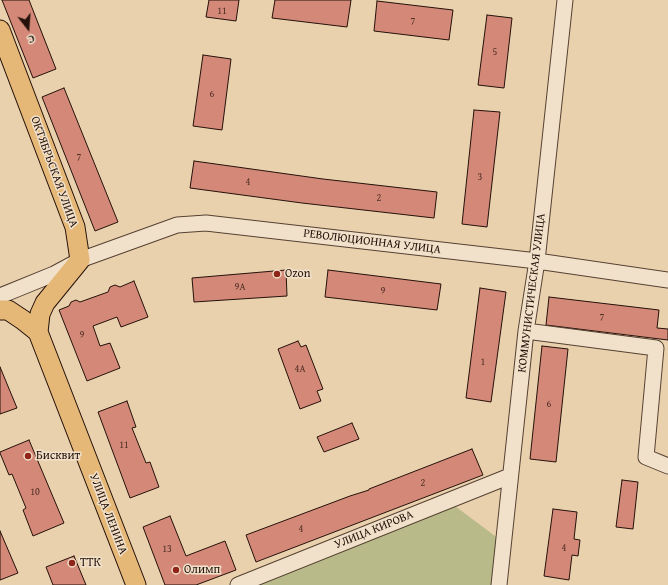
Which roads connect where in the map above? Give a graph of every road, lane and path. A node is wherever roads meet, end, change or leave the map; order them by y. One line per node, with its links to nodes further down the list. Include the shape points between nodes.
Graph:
1 (565, 0): 4 (street, КОММУНИСТИЧЕСКАЯ УЛИЦА)
2 (0, 30): 3 (main road, ОКТЯБРЬСКАЯ УЛИЦА, via 75,228)
3 (80, 260): 4 (street, РЕВОЛЮЦИОННАЯ УЛИЦА, via 177,226 206,222); 6 (street, РЕВОЛЮЦИОННАЯ УЛИЦА, via 54,274); 9 (main road, via 45,303 40,314)
4 (537, 261): 5 (street, РЕВОЛЮЦИОННАЯ УЛИЦА); 8 (street, КОММУНИСТИЧЕСКАЯ УЛИЦА)
5 (668, 280)
6 (0, 296)
7 (0, 310): 9 (main road, via 8,310)
8 (526, 331): 10 (street, via 656,348 646,457); 11 (street, КОММУНИСТИЧЕСКАЯ УЛИЦА)
9 (38, 332): 12 (main road, УЛИЦА ЛЕНИНА)
10 (668, 466)
11 (510, 476): 13 (street, УЛИЦА КИРОВА); 14 (street, КОММУНИСТИЧЕСКАЯ УЛИЦА)
12 (136, 585)
13 (238, 585)
14 (499, 585)

